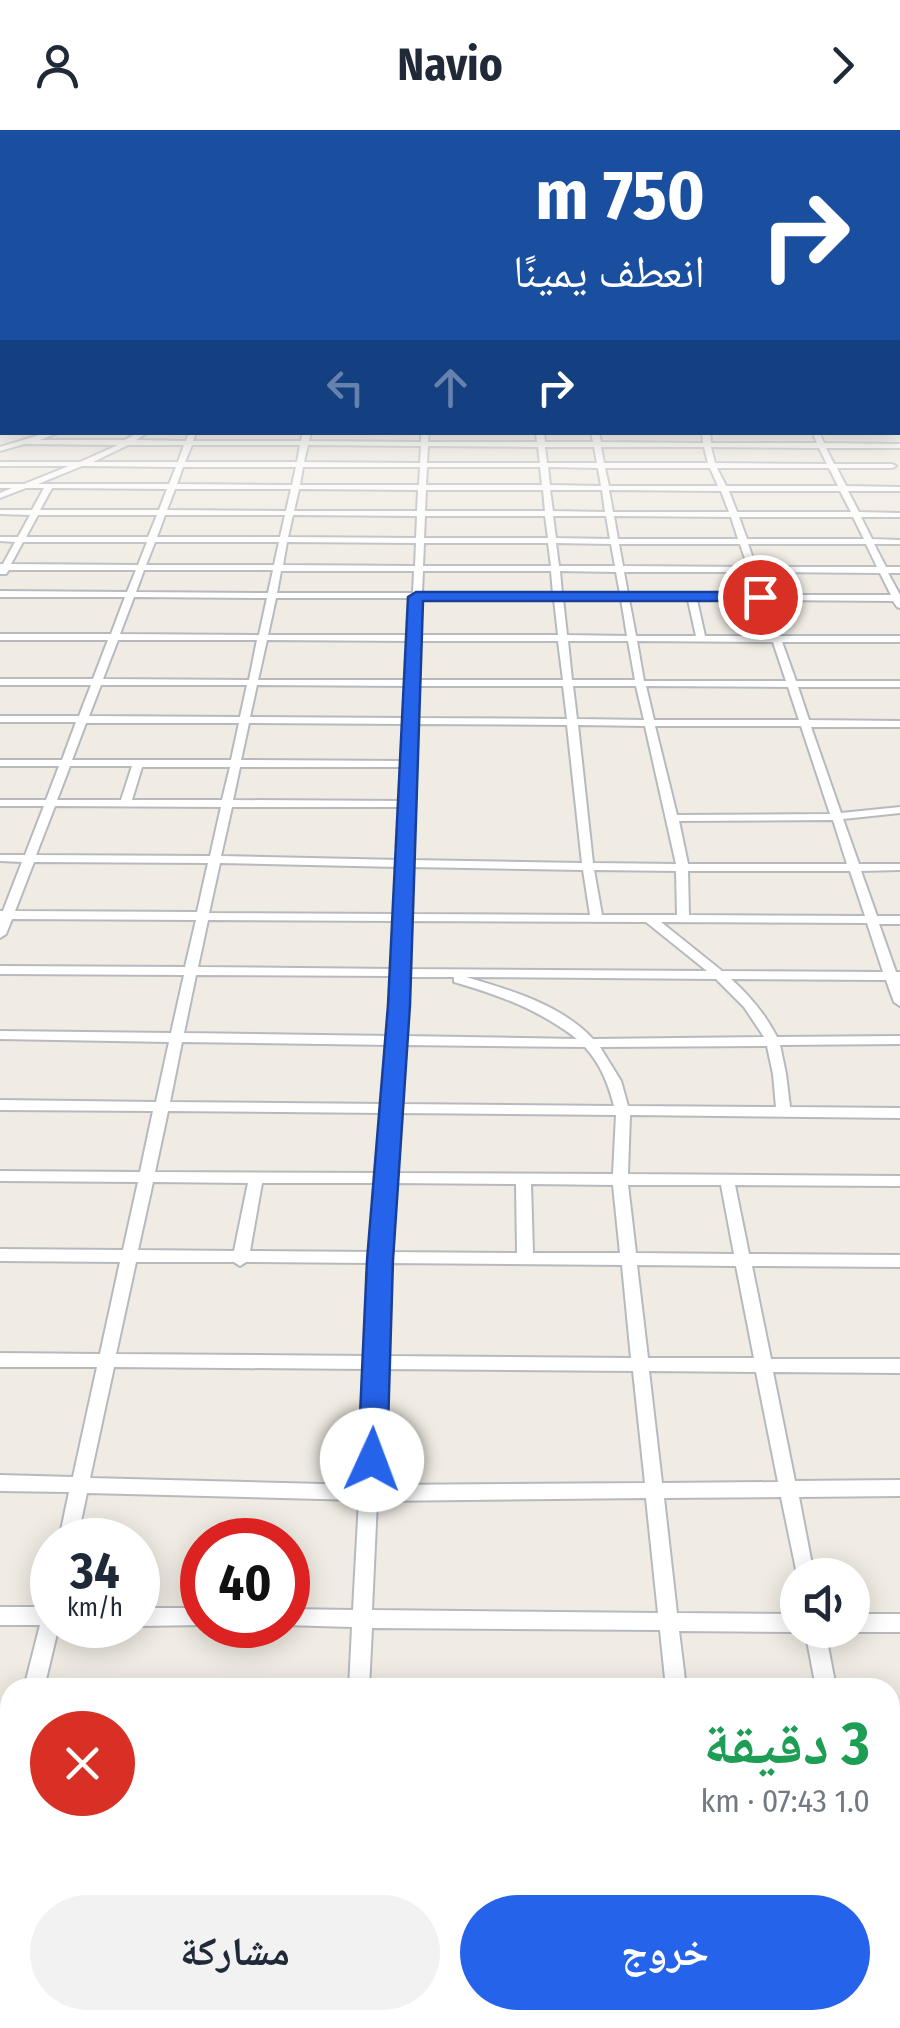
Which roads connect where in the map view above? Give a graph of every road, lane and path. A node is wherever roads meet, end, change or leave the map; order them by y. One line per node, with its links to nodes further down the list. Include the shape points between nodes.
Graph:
1 (47, 435): 10 (street)
2 (140, 435): 11 (street)
3 (540, 435): 12 (street)
4 (595, 435): 13 (street)
5 (706, 435): 14 (street)
6 (816, 435): 15 (street)
7 (191, 438): 8 (street); 11 (street); 21 (street)
8 (306, 438): 9 (street); 22 (street)
9 (425, 438): 12 (street); 23 (street)
10 (22, 442): 11 (street); 18 (street)
11 (130, 442): 20 (street)
12 (542, 444): 13 (street); 24 (street)
13 (597, 445): 14 (street); 25 (street)
14 (708, 446): 15 (street); 26 (street)
15 (822, 446): 16 (street); 27 (street)
16 (864, 446): 17 (street); 28 (street)
17 (900, 446)
18 (0, 449)
19 (0, 464): 20 (street)
20 (82, 464): 21 (street); 31 (street)
21 (180, 464): 22 (street); 34 (street)
22 (300, 465): 23 (street); 35 (street)
23 (423, 465): 24 (street); 36 (street)
24 (543, 465): 25 (street); 37 (street)
25 (600, 465): 26 (street); 38 (street)
26 (712, 465): 27 (street); 39 (street)
27 (831, 466): 28 (street); 40 (street)
28 (876, 466): 29 (street)
29 (896, 466): 33 (street)
30 (0, 486): 31 (street)
31 (26, 486): 32 (street); 41 (street)
32 (49, 486): 34 (street); 43 (street)
33 (900, 486): 40 (street)
34 (172, 487): 35 (street); 44 (street)
35 (293, 488): 36 (street); 45 (street)
36 (422, 488): 37 (street); 46 (street)
37 (546, 488): 38 (street); 47 (street)
38 (604, 489): 39 (street); 48 (street)
39 (724, 489): 40 (street); 49 (street)
40 (844, 490): 50 (street)
41 (0, 496)
42 (0, 512): 43 (street)
43 (35, 512): 44 (street); 53 (street)
44 (162, 513): 45 (street); 54 (street)
45 (288, 514): 46 (street); 55 (street)
46 (421, 514): 47 (street); 56 (street)
47 (550, 514): 48 (street); 57 (street)
48 (610, 515): 49 (street); 58 (street)
49 (734, 515): 50 (street); 59 (street)
50 (858, 515): 51 (street); 60 (street)
51 (900, 515)
52 (0, 539): 53 (street)
53 (21, 539): 54 (street); 68 (street)
54 (152, 540): 55 (street); 63 (street)
55 (282, 540): 56 (street); 62 (street)
56 (418, 540): 57 (street); 64 (street)
57 (552, 540): 58 (street); 65 (street)
58 (615, 541): 59 (street); 66 (street)
59 (742, 541): 60 (street); 67 (street)
60 (870, 542): 61 (street); 69 (street)
61 (900, 542)
62 (276, 567): 63 (street); 64 (street); 73 (street)
63 (142, 568): 68 (street); 72 (street)
64 (417, 568): 65 (street); 74 (street)
65 (554, 568): 66 (street); 75 (street)
66 (619, 568): 67 (street); 78 (street)
67 (751, 569): 69 (street); 77 (street)
68 (2, 570)
69 (883, 570): 70 (street); 79 (street)
70 (900, 570)
71 (0, 594): 72 (street)
72 (130, 596): 73 (street); 81 (street)
73 (268, 596): 74 (street); 82 (street)
74 (416, 597): 75 (street); 83 (street)
75 (557, 597): 78 (street); 84 (street)
76 (692, 597): 77 (street); 78 (street); 87 (street)
77 (760, 597): 79 (street); 86 (street)
78 (624, 598): 85 (street)
79 (899, 600)
80 (0, 637): 81 (street)
81 (114, 637): 82 (street); 90 (street)
82 (260, 637): 83 (street); 91 (street)
83 (414, 638): 84 (street); 92 (street)
84 (561, 638): 85 (street); 93 (street)
85 (633, 638): 87 (street); 94 (street)
86 (775, 638): 87 (street); 88 (street); 95 (street)
87 (701, 639)
88 (900, 639)
89 (0, 682): 90 (street)
90 (98, 682): 91 (street); 98 (street)
91 (251, 682): 92 (street); 99 (street)
92 (412, 683): 93 (street); 100 (street)
93 (567, 684): 94 (street); 101 (street)
94 (640, 684): 95 (street); 102 (street)
95 (792, 684): 96 (street); 103 (street)
96 (900, 684)
97 (0, 718): 98 (street)
98 (83, 719): 99 (street); 108 (street)
99 (244, 719): 100 (street); 107 (street)
100 (411, 720): 101 (street); 109 (street)
101 (572, 720): 102 (street); 122 (street)
102 (647, 720): 103 (street); 117 (street)
103 (805, 722): 104 (street); 116 (street)
104 (900, 724)
105 (0, 763): 108 (street)
106 (138, 763): 107 (street); 108 (street); 111 (street)
107 (236, 763): 109 (street); 113 (street)
108 (65, 764): 110 (street)
109 (411, 764): 114 (street)
110 (51, 802): 111 (street); 112 (street); 120 (street)
111 (126, 802): 113 (street)
112 (0, 803)
113 (227, 803): 114 (street); 118 (street)
114 (408, 804): 121 (street)
115 (900, 810): 116 (street)
116 (835, 817): 117 (street); 125 (street)
117 (672, 818): 124 (street)
118 (216, 856): 120 (street); 121 (street); 127 (street)
119 (0, 858): 120 (street)
120 (30, 858): 126 (street)
121 (406, 860): 122 (street); 131 (street)
122 (588, 866): 124 (street); 128 (street)
123 (900, 867): 125 (street)
124 (683, 868): 125 (street); 130 (street)
125 (855, 868): 132 (street)
126 (3, 916): 127 (street); 134 (street)
127 (202, 917): 131 (street); 136 (street)
128 (598, 918): 129 (street); 131 (street)
129 (649, 918): 130 (street); 140 (street)
130 (683, 918): 132 (street)
131 (402, 919): 137 (street)
132 (872, 920): 133 (street); 139 (street)
133 (900, 920)
134 (0, 934)
135 (0, 970): 136 (street)
136 (190, 970): 137 (street); 143 (street)
137 (400, 971): 138 (street); 144 (street)
138 (440, 973): 140 (street); 147 (street, via 534,1002)
139 (896, 976): 140 (street); 141 (street)
140 (718, 977): 145 (street, via 757,1014)
141 (900, 1002)
142 (0, 1034): 143 (street)
143 (177, 1036): 144 (street); 149 (street)
144 (397, 1038): 147 (street); 150 (street)
145 (772, 1040): 146 (street); 147 (street); 152 (street)
146 (900, 1040)
147 (591, 1043): 151 (street, via 610,1071)
148 (0, 1105): 149 (street)
149 (163, 1106): 150 (street); 155 (street)
150 (393, 1110): 151 (street); 158 (street)
151 (623, 1112): 152 (street); 159 (street)
152 (783, 1112): 153 (street)
153 (900, 1113)
154 (0, 1176): 155 (street)
155 (147, 1178): 156 (street); 163 (street)
156 (256, 1178): 158 (street); 164 (street)
157 (524, 1178): 158 (street); 159 (street); 166 (street)
158 (388, 1179): 165 (street)
159 (620, 1179): 160 (street); 167 (street)
160 (727, 1180): 161 (street); 168 (street)
161 (900, 1181)
162 (0, 1255): 163 (street)
163 (128, 1256): 164 (street); 171 (street)
164 (240, 1260): 165 (street)
165 (380, 1260): 166 (street); 172 (street)
166 (524, 1260): 167 (street)
167 (629, 1260): 168 (street); 174 (street)
168 (743, 1260): 169 (street); 173 (street)
169 (900, 1261)
170 (0, 1360): 171 (street)
171 (107, 1362): 172 (street); 177 (street)
172 (376, 1362): 174 (street); 181 (street)
173 (765, 1365): 174 (street); 175 (street); 178 (street)
174 (641, 1366): 179 (street)
175 (900, 1366)
176 (0, 1483): 177 (street)
177 (80, 1484): 181 (street); 182 (street)
178 (788, 1486): 179 (street); 180 (street); 183 (street)
179 (653, 1488): 181 (street); 188 (street)
180 (900, 1488)
181 (371, 1493): 187 (street)
182 (73, 1518)
183 (802, 1558)
184 (30, 1615): 185 (street)
185 (0, 1616)
186 (310, 1618): 187 (street)
187 (364, 1618): 188 (street); 195 (street)
188 (669, 1622): 190 (street); 196 (street)
189 (900, 1622): 191 (street)
190 (780, 1623)
191 (870, 1623)
192 (44, 1648): 194 (street)
193 (818, 1648): 197 (street)
194 (36, 1678)
195 (360, 1678)
196 (675, 1678)
197 (824, 1678)

